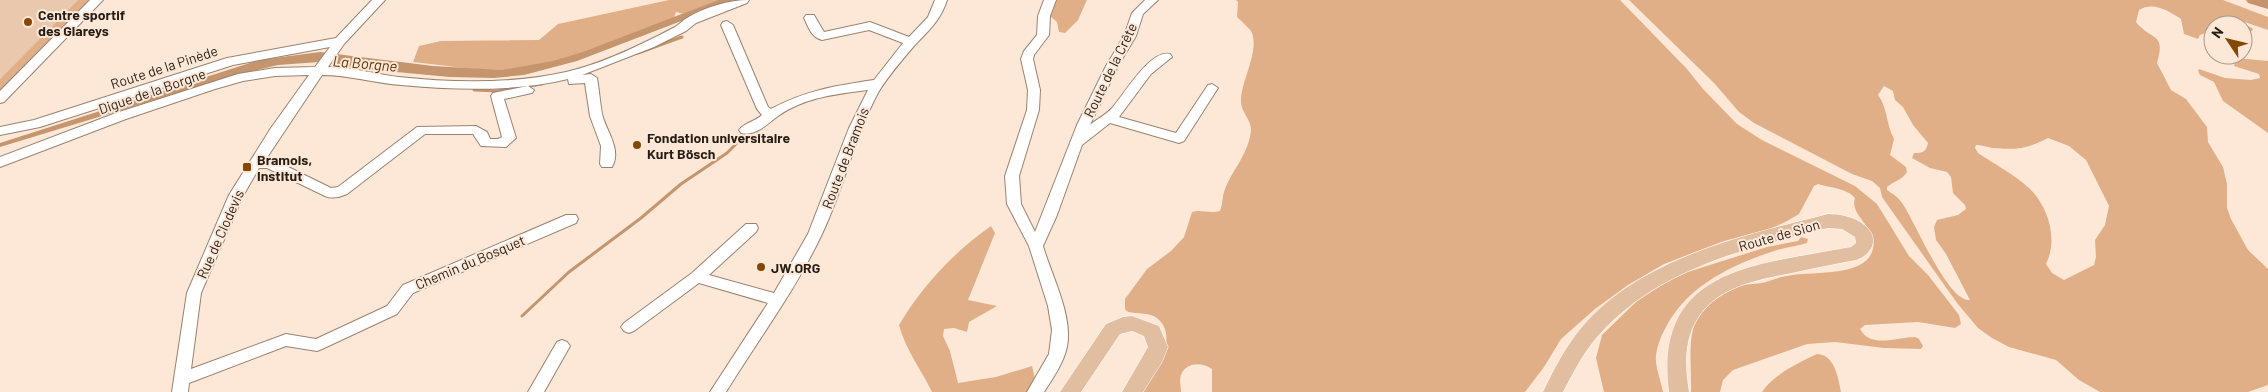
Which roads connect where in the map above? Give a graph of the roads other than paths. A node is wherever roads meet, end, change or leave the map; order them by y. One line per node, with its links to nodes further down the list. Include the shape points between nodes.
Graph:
1 (96, 0): 15 (street)
2 (379, 0): 10 (street, Rue de Clodevis)
3 (743, 0): 12 (street, Digue de la Borgne, via 692,20 650,44 587,70 544,80 470,86)
4 (940, 0): 9 (street, Route de Bramois, via 935,17)
5 (1050, 0): 26 (street, via 1044,16 1043,34 1028,54 1034,90 1033,110 1012,176 1014,204)
6 (1152, 0): 20 (street, Route de la Crête, via 1138,13 1130,36)
7 (810, 18): 9 (street, via 822,36 870,26)
8 (727, 25): 16 (street, via 763,109)
9 (911, 42): 13 (street, Route de Bramois)
10 (336, 46): 12 (street, Rue de Clodevis); 19 (street, Route de la Pinède, via 231,61 35,124)
11 (1166, 57): 17 (street, Route de la Crête, via 1147,71 1127,100)
12 (319, 70): 21 (street, Digue de la Borgne, via 242,77 121,116); 22 (street, Rue de Clodevis)
13 (878, 84): 16 (street, via 818,93); 28 (street, Route de Bramois, via 859,120 816,233)
14 (1212, 88): 17 (street, Route de la Crête, via 1180,138)
15 (0, 99)
16 (770, 115): 18 (street)
17 (1108, 118): 20 (street, Route de la Crête)
18 (746, 130)
19 (0, 131)
20 (1075, 144): 26 (street, Route de la Crête)
21 (0, 162)
22 (255, 164): 23 (street, via 269,163 330,193 342,191 422,130 476,130 486,143 501,144 509,138 497,96 591,78 596,116 608,146); 31 (street, Rue de Clodevis, via 226,216 194,293)
23 (607, 164)
24 (571, 219): 31 (street, Chemin du Bosquet, via 408,289 392,310 317,344 286,340)
25 (751, 228): 27 (street)
26 (1036, 246): 34 (street, via 1056,312 1060,341 1049,371)
27 (696, 277): 28 (street); 29 (street)
28 (778, 300): 33 (street, Route de Bramois)
29 (628, 327)
30 (562, 346): 32 (street)
31 (181, 386)
32 (536, 392)
33 (718, 392)
34 (1035, 392)
35 (1070, 392): 36 (main road, via 1113,329 1134,322 1152,331 1158,348)
36 (1132, 392)
37 (1553, 392): 38 (main road, Route de Sion, via 1567,363 1593,326 1620,301 1660,275 1713,253 1822,222 1842,222 1862,233 1865,245 1856,253 1741,276 1702,299 1686,320 1678,344 1675,369)
38 (1679, 392)

